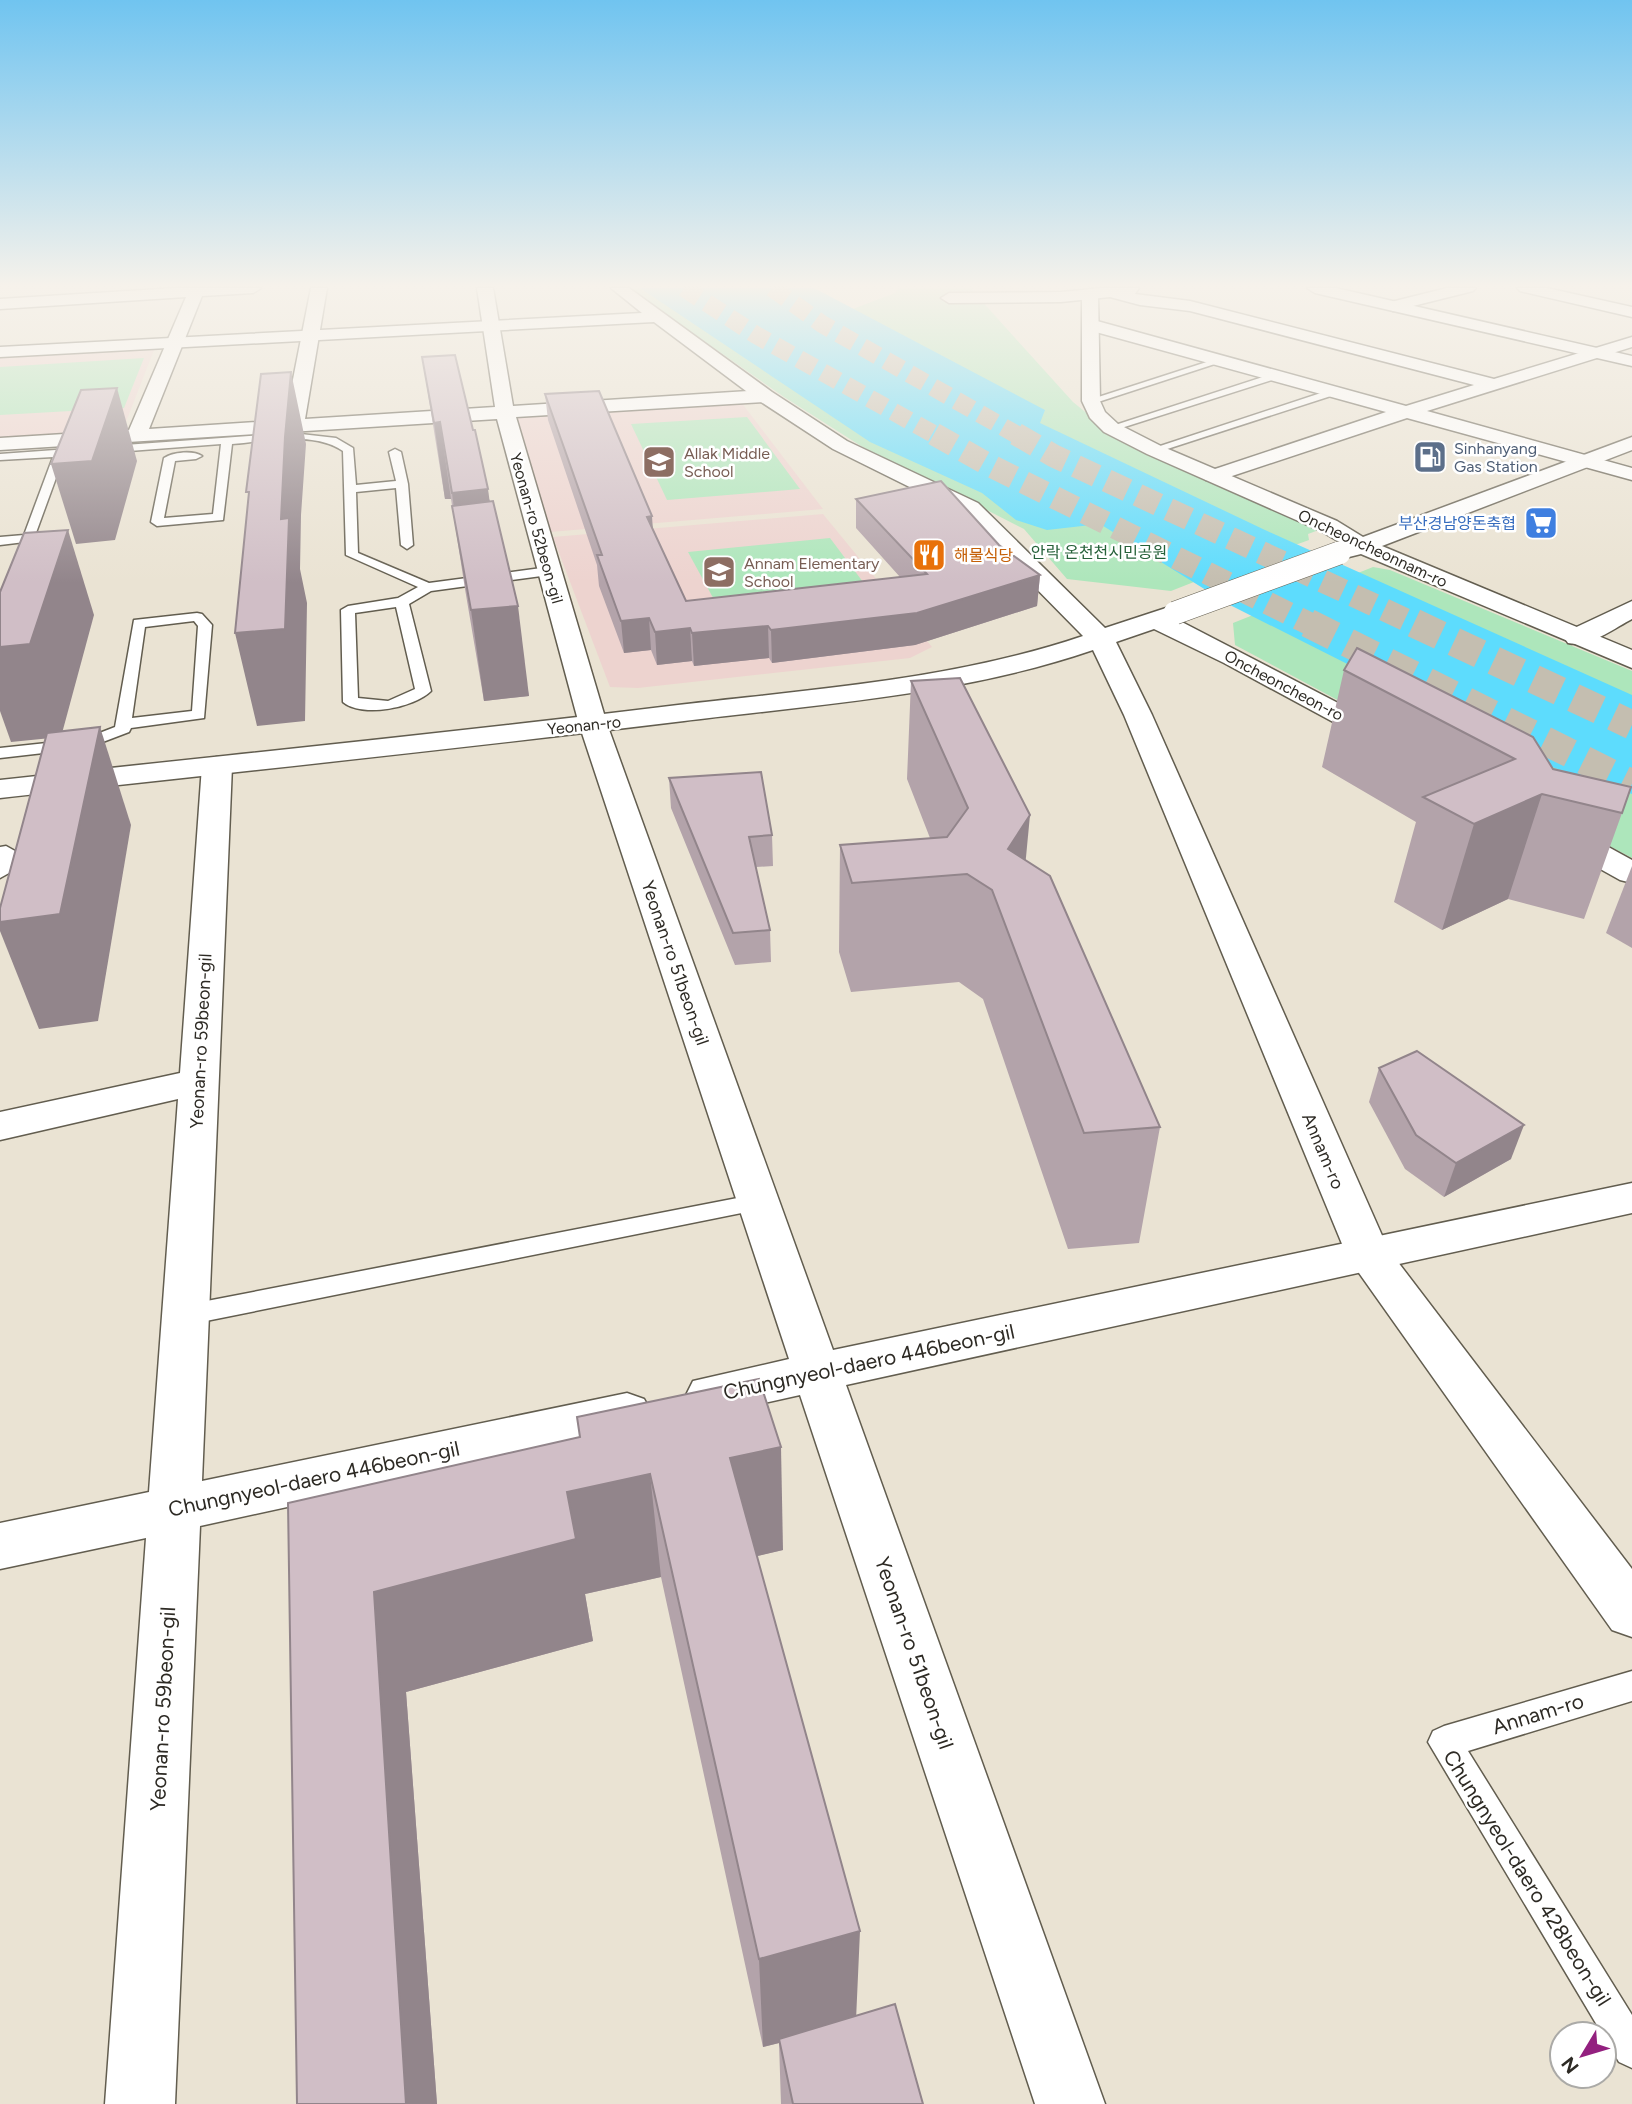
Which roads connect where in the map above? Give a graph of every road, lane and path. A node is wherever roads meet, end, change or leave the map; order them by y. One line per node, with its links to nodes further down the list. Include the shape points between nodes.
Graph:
1 (157, 386): 17 (street)
2 (301, 386): 15 (street)
3 (501, 386): 13 (street, Yeonan-ro 52beon-gil)
4 (751, 386): 11 (street)
5 (1091, 386): 12 (street)
6 (1138, 386): 12 (lane)
7 (1243, 386): 16 (lane)
8 (1312, 386): 10 (street)
9 (1493, 386): 14 (street)
10 (1333, 392): 14 (street); 21 (lane)
11 (765, 396): 13 (street); 40 (street, via 840,445 970,508)
12 (1091, 401): 16 (street, Oncheoncheonnam-ro)
13 (505, 412): 15 (street); 34 (street, Yeonan-ro 52beon-gil)
14 (1405, 412): 25 (street); 28 (street)
15 (294, 426): 17 (street)
16 (1111, 428): 21 (street, Oncheoncheonnam-ro)
17 (136, 436): 19 (street)
18 (1632, 443): 25 (street)
19 (0, 444)
20 (227, 448): 20 (lane, via 219,517 158,522 170,458); 24 (lane); 30 (lane, via 292,436 336,441 349,450)
21 (1154, 450): 28 (street, Oncheoncheonnam-ro)
22 (395, 452): 29 (lane)
23 (0, 457): 24 (lane)
24 (57, 458): 26 (lane); 31 (lane, via 29,538)
25 (1584, 461): 27 (street); 33 (street)
26 (0, 468)
27 (1632, 474)
28 (1213, 476): 33 (street, Oncheoncheonnam-ro, via 1329,526)
29 (402, 484): 30 (lane); 32 (lane)
30 (350, 489): 35 (lane, via 352,555)
31 (0, 541)
32 (407, 545)
33 (1350, 549): 38 (street, Yeonan-ro, bridge); 39 (street, Oncheoncheonnam-ro)
34 (549, 570): 35 (lane); 43 (street, Yeonan-ro 52beon-gil)
35 (428, 587): 36 (lane)
36 (402, 602): 36 (lane, via 423,691 390,706 351,702 348,610)
37 (1632, 609): 39 (street)
38 (1164, 617): 40 (street, Yeonan-ro); 45 (street, Oncheoncheon-ro)
39 (1577, 637): 41 (street, Oncheoncheonnam-ro)
40 (1102, 640): 43 (street, Yeonan-ro, via 947,680); 56 (street, Annam-ro)
41 (1632, 660)
42 (123, 724): 42 (lane, via 139,623 197,617 205,625 199,715); 44 (lane, via 123,729 87,743)
43 (593, 724): 46 (street, Yeonan-ro); 55 (street, Yeonan-ro 51beon-gil)
44 (0, 753)
45 (1412, 753)
46 (217, 766): 47 (street, Yeonan-ro); 52 (street, Yeonan-ro 59beon-gil)
47 (0, 789)
48 (1534, 820): 51 (street)
49 (0, 852): 50 (lane, via 6,851)
50 (0, 873)
51 (1632, 873)
52 (199, 1081): 53 (street); 57 (street, Yeonan-ro 59beon-gil)
53 (0, 1126)
54 (1632, 1198): 56 (street, Chungnyeol-daero 446beon-gil)
55 (758, 1202): 57 (lane); 58 (street, Yeonan-ro 51beon-gil)
56 (1368, 1256): 58 (street, Chungnyeol-daero 446beon-gil); 61 (street, Annam-ro)
57 (186, 1315): 59 (street, Yeonan-ro 59beon-gil)
58 (817, 1373): 59 (street, Chungnyeol-daero 446beon-gil); 66 (street, Yeonan-ro 51beon-gil)
59 (174, 1509): 60 (street, Chungnyeol-daero 446beon-gil); 65 (street, Yeonan-ro 59beon-gil)
60 (0, 1546)
61 (1632, 1612)
62 (1632, 1686): 63 (lane, Annam-ro)
63 (1444, 1742): 64 (lane, Chungnyeol-daero 428beon-gil)
64 (1632, 2049)
65 (140, 2104)
66 (1070, 2104)

